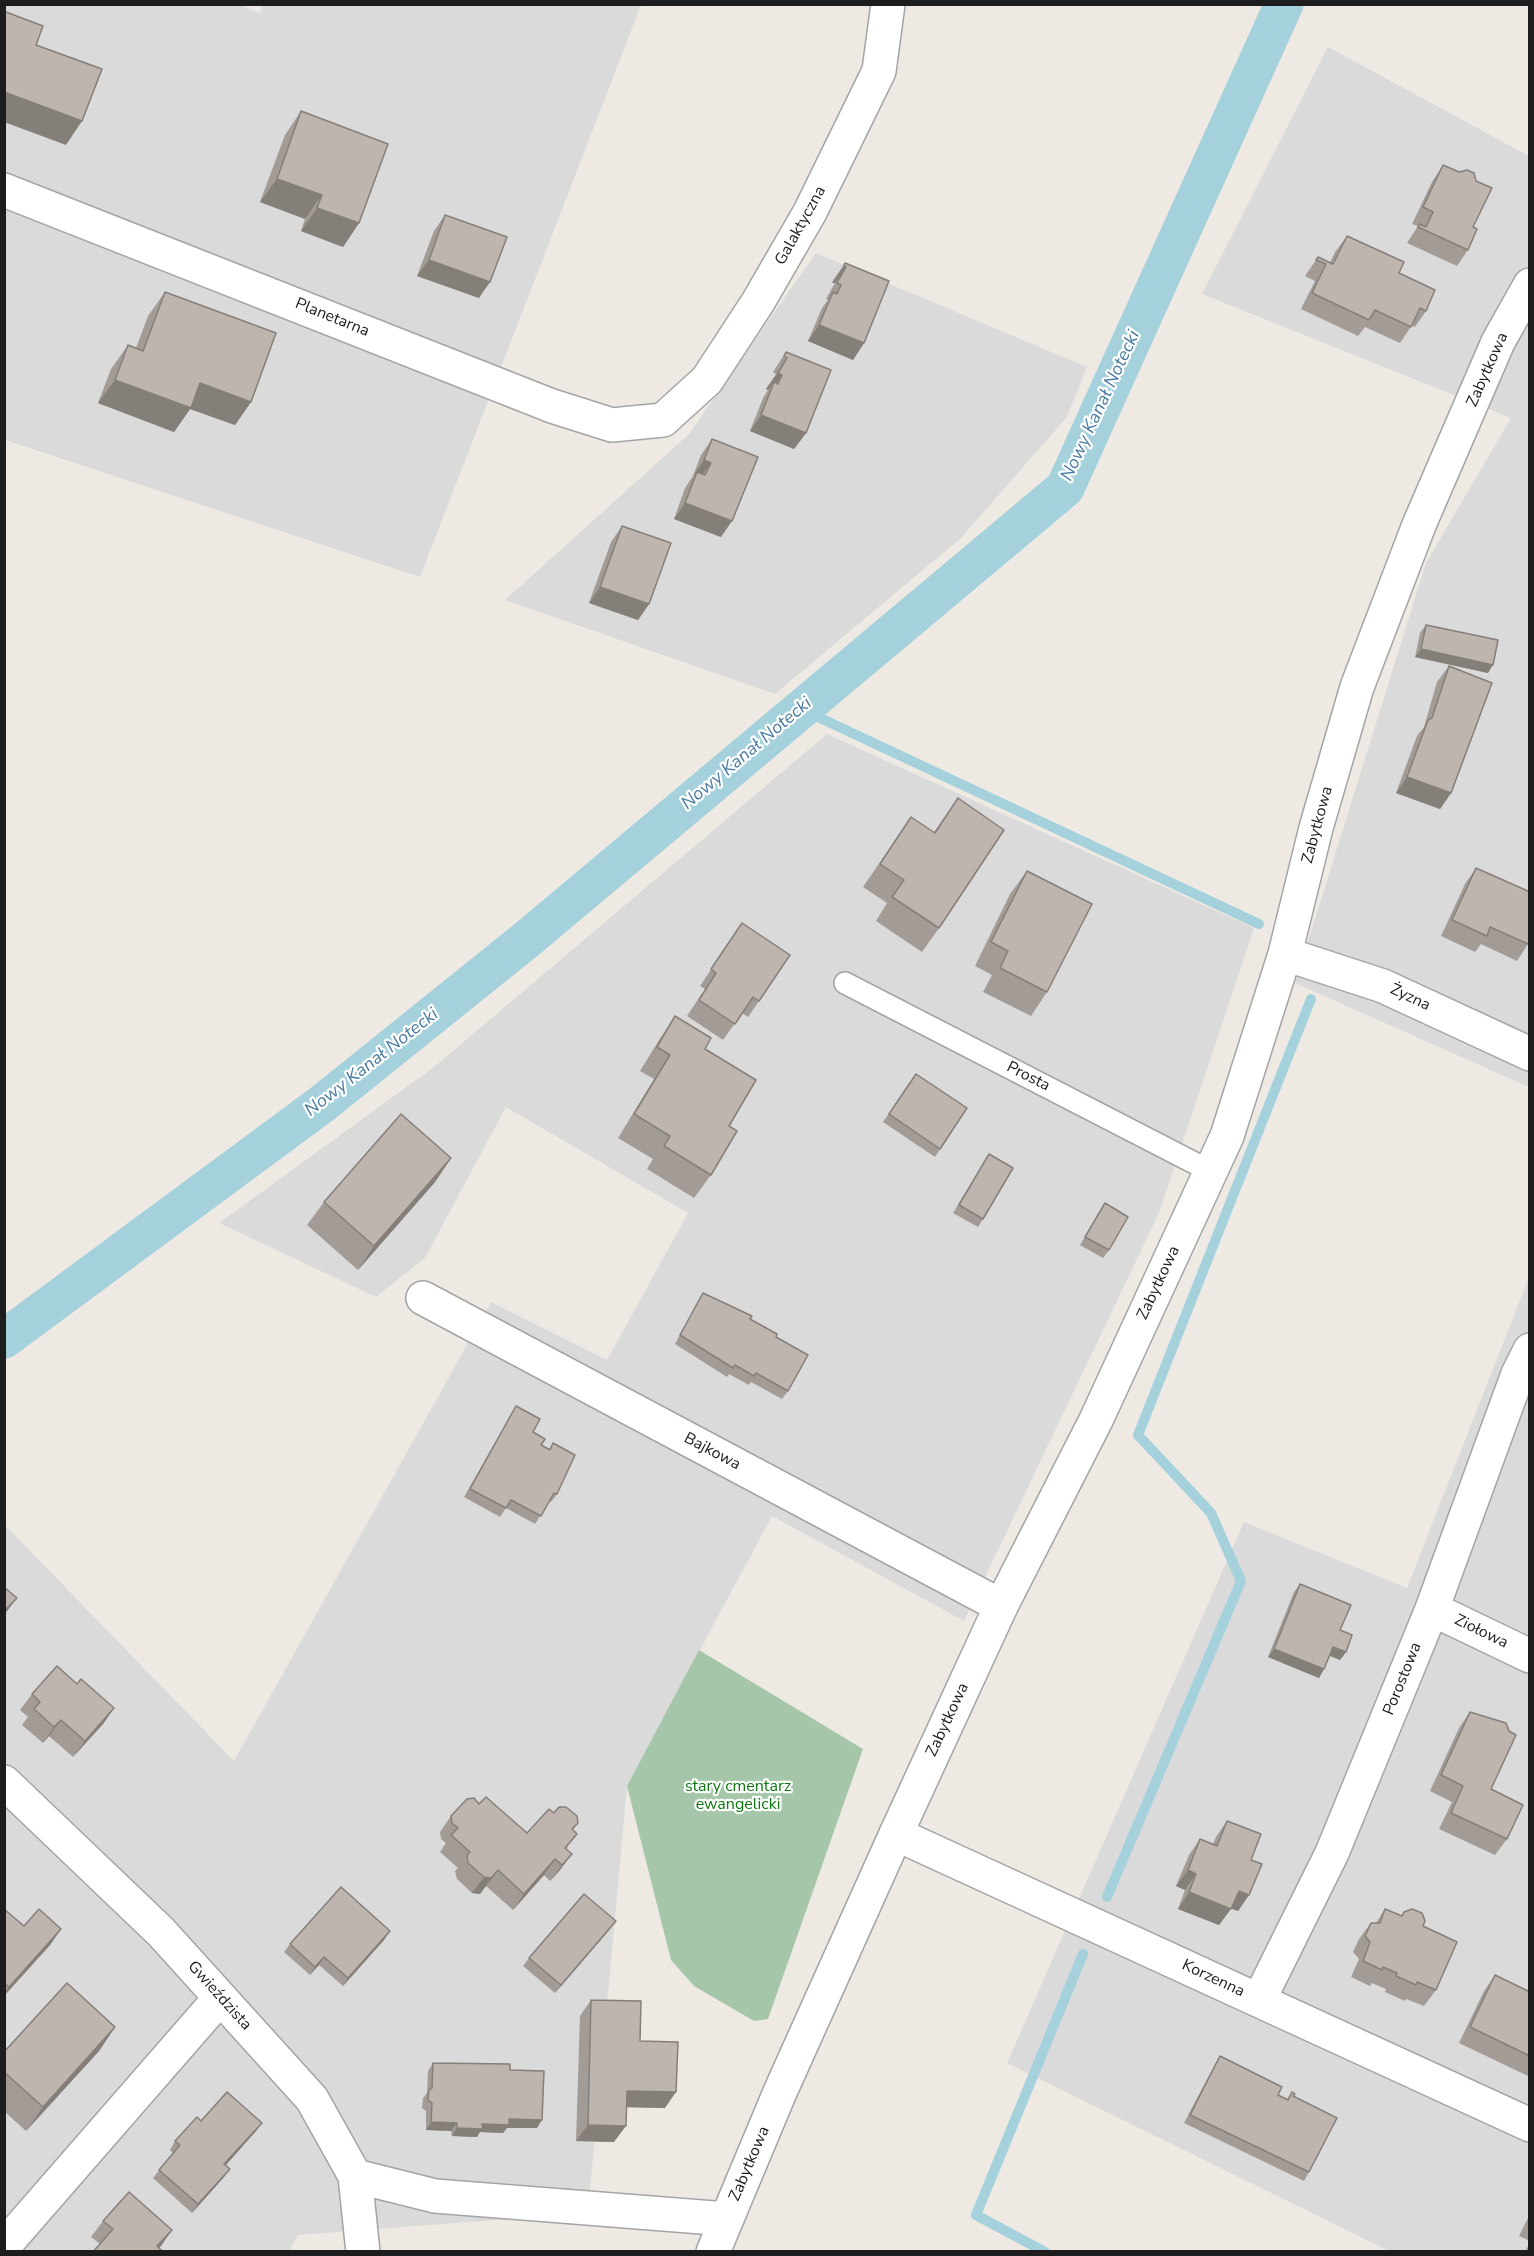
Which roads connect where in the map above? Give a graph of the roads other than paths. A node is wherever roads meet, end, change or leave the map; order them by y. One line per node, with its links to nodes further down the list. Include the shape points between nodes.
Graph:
1 (888, 4): 4 (street, Galaktyczna, via 879,71 810,212 707,380)
2 (4, 190): 4 (street, Planetarna, via 552,406 612,425)
3 (1530, 285): 5 (street, Zabytkowa, via 1498,342 1419,525 1357,687)
4 (663, 420)
5 (1285, 954): 7 (street, Żyzna, via 1383,986); 8 (street, Zabytkowa, via 1227,1136)
6 (845, 983): 8 (lane, Prosta)
7 (1530, 1054)
8 (1210, 1171): 11 (street, Zabytkowa, via 1096,1420)
9 (423, 1298): 11 (street, Bajkowa)
10 (1530, 1350): 12 (street, Porostowa)
11 (1001, 1606): 15 (street, Zabytkowa)
12 (1432, 1609): 13 (street, Ziołowa); 17 (street, Porostowa, via 1332,1852)
13 (1530, 1656)
14 (4, 1782): 16 (street, Gwieździsta, via 160,1932)
15 (896, 1834): 17 (street, Korzenna); 20 (street, Zabytkowa)
16 (220, 1998): 19 (street, Gwieździsta, via 312,2099); 21 (street)
17 (1259, 2000): 18 (street, Korzenna)
18 (1530, 2125)
19 (355, 2176): 20 (street, via 435,2196); 22 (street, Gwieździsta)
20 (727, 2219): 23 (street, Zabytkowa)
21 (4, 2246)
22 (363, 2252)
23 (713, 2252)

